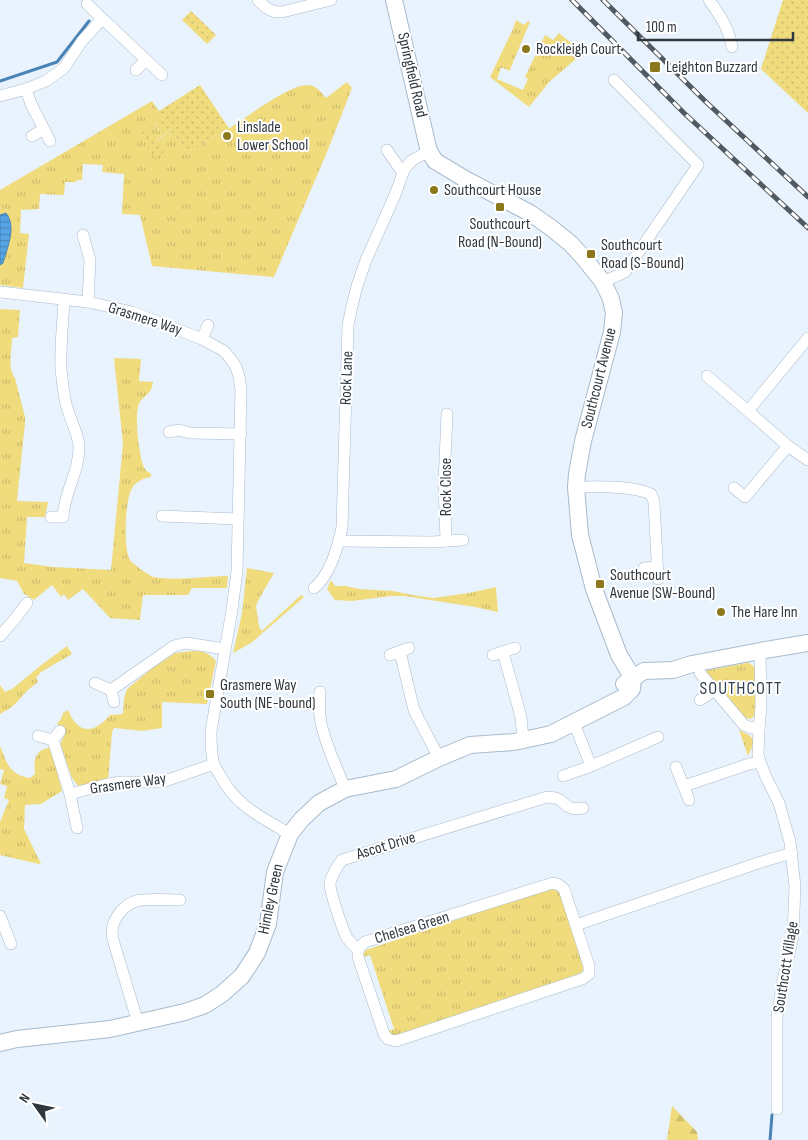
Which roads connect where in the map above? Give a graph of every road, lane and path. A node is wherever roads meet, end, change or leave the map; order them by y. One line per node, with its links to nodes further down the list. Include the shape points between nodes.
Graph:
1 (258, 0): 2 (street, via 276,13)
2 (331, 0)
3 (394, 0): 18 (street, Springfield Road)
4 (708, 0): 7 (street, via 730,34)
5 (87, 4): 6 (street)
6 (102, 18): 8 (street); 12 (street, via 82,40 64,68 46,81)
7 (732, 46)
8 (146, 60): 9 (street); 10 (street)
9 (136, 70)
10 (162, 75)
11 (614, 80): 21 (street, via 698,165 625,272)
12 (26, 89): 13 (street); 14 (street)
13 (0, 96)
14 (44, 129): 15 (street); 16 (street)
15 (32, 136)
16 (50, 141)
17 (387, 150): 19 (street)
18 (429, 151): 19 (street, via 411,161); 21 (street, Southcourt Avenue, via 444,167 550,227 570,243)
19 (404, 170): 41 (street, Rock Lane, via 364,268 348,325)
20 (83, 234): 24 (street, Grasmere Way, via 90,260)
21 (603, 282): 35 (street, Southcourt Avenue, via 614,314 612,332 583,440)
22 (0, 292): 23 (street, Grasmere Way)
23 (64, 300): 24 (street, Grasmere Way); 37 (street, via 61,369 65,401 79,446 77,468 57,517)
24 (88, 302): 27 (street, Grasmere Way, via 137,313)
25 (208, 325): 27 (street, Grasmere Way)
26 (808, 338): 29 (street)
27 (202, 339): 32 (street, Grasmere Way, via 224,351 236,367 241,390)
28 (707, 376): 29 (street)
29 (748, 411): 33 (street)
30 (447, 414): 42 (street, Rock Close, via 451,433 444,483)
31 (169, 432): 32 (street)
32 (241, 434): 38 (street, Grasmere Way)
33 (788, 446): 34 (street); 36 (street, via 745,497)
34 (808, 460)
35 (576, 486): 43 (street, via 622,488 651,494 657,573); 53 (street, Southcourt Avenue, via 580,535 594,589 619,655)
36 (734, 488)
37 (75, 518)
38 (238, 519): 39 (street); 49 (street, Grasmere Way, via 237,571)
39 (168, 520)
40 (463, 540): 42 (street, Rock Close)
41 (339, 541): 42 (street, Rock Close); 44 (street, Rock Lane, via 322,580)
42 (446, 541)
43 (644, 568)
44 (314, 588)
45 (27, 603): 46 (street, via 20,622)
46 (0, 636)
47 (808, 643): 50 (street)
48 (515, 648): 62 (street, via 498,654 521,717)
49 (225, 649): 54 (street, via 186,643 174,646 112,696); 65 (street, Grasmere Way, via 211,730)
50 (760, 650): 53 (street, via 692,664 660,678 645,681); 59 (street, Southcott Village)
51 (400, 652): 63 (street, via 414,710)
52 (700, 673): 55 (street)
53 (633, 678): 58 (street, Himley Green, via 624,684 611,702)
54 (95, 683)
55 (714, 690): 57 (street); 59 (street, via 744,725)
56 (317, 697): 70 (street, via 322,729)
57 (700, 700)
58 (574, 723): 62 (street, Himley Green, via 551,734); 66 (street)
59 (759, 729): 64 (street, Southcott Village)
60 (38, 736): 71 (street, Grasmere Way, via 57,736)
61 (658, 737): 66 (street)
62 (523, 740): 63 (street, Himley Green, via 470,745)
63 (439, 758): 70 (street, Himley Green, via 396,779)
64 (760, 762): 69 (street); 78 (street, Southcott Village, via 779,803)
65 (214, 764): 71 (street, Grasmere Way, via 162,782 120,782); 77 (street, Grasmere Way, via 236,799)
66 (591, 766): 68 (street)
67 (676, 767): 69 (street)
68 (563, 776)
69 (684, 786): 72 (street)
70 (345, 790): 77 (street, Himley Green, via 319,803)
71 (70, 794): 76 (street, Grasmere Way)
72 (689, 800)
73 (526, 803): 74 (street, Ascot Drive, via 547,797 575,809); 75 (street); 83 (street, Ascot Drive, via 342,860 332,875 331,892 348,939)
74 (583, 808)
75 (530, 814)
76 (77, 828)
77 (290, 834): 84 (street, Himley Green, via 275,872 268,924 257,953 242,976 204,1005)
78 (792, 852): 81 (street); 86 (street, Southcott Village, via 795,886 793,937 777,1018)
79 (180, 900): 84 (street, via 137,900 120,912 115,921 114,943)
80 (0, 919): 82 (street)
81 (576, 925): 83 (street, Chelsea Green, via 561,880 365,942); 83 (street, Chelsea Green, via 593,977 386,1043)
82 (10, 944)
83 (358, 949)
84 (138, 1023): 85 (street, Himley Green)
85 (0, 1043)
86 (777, 1109)

